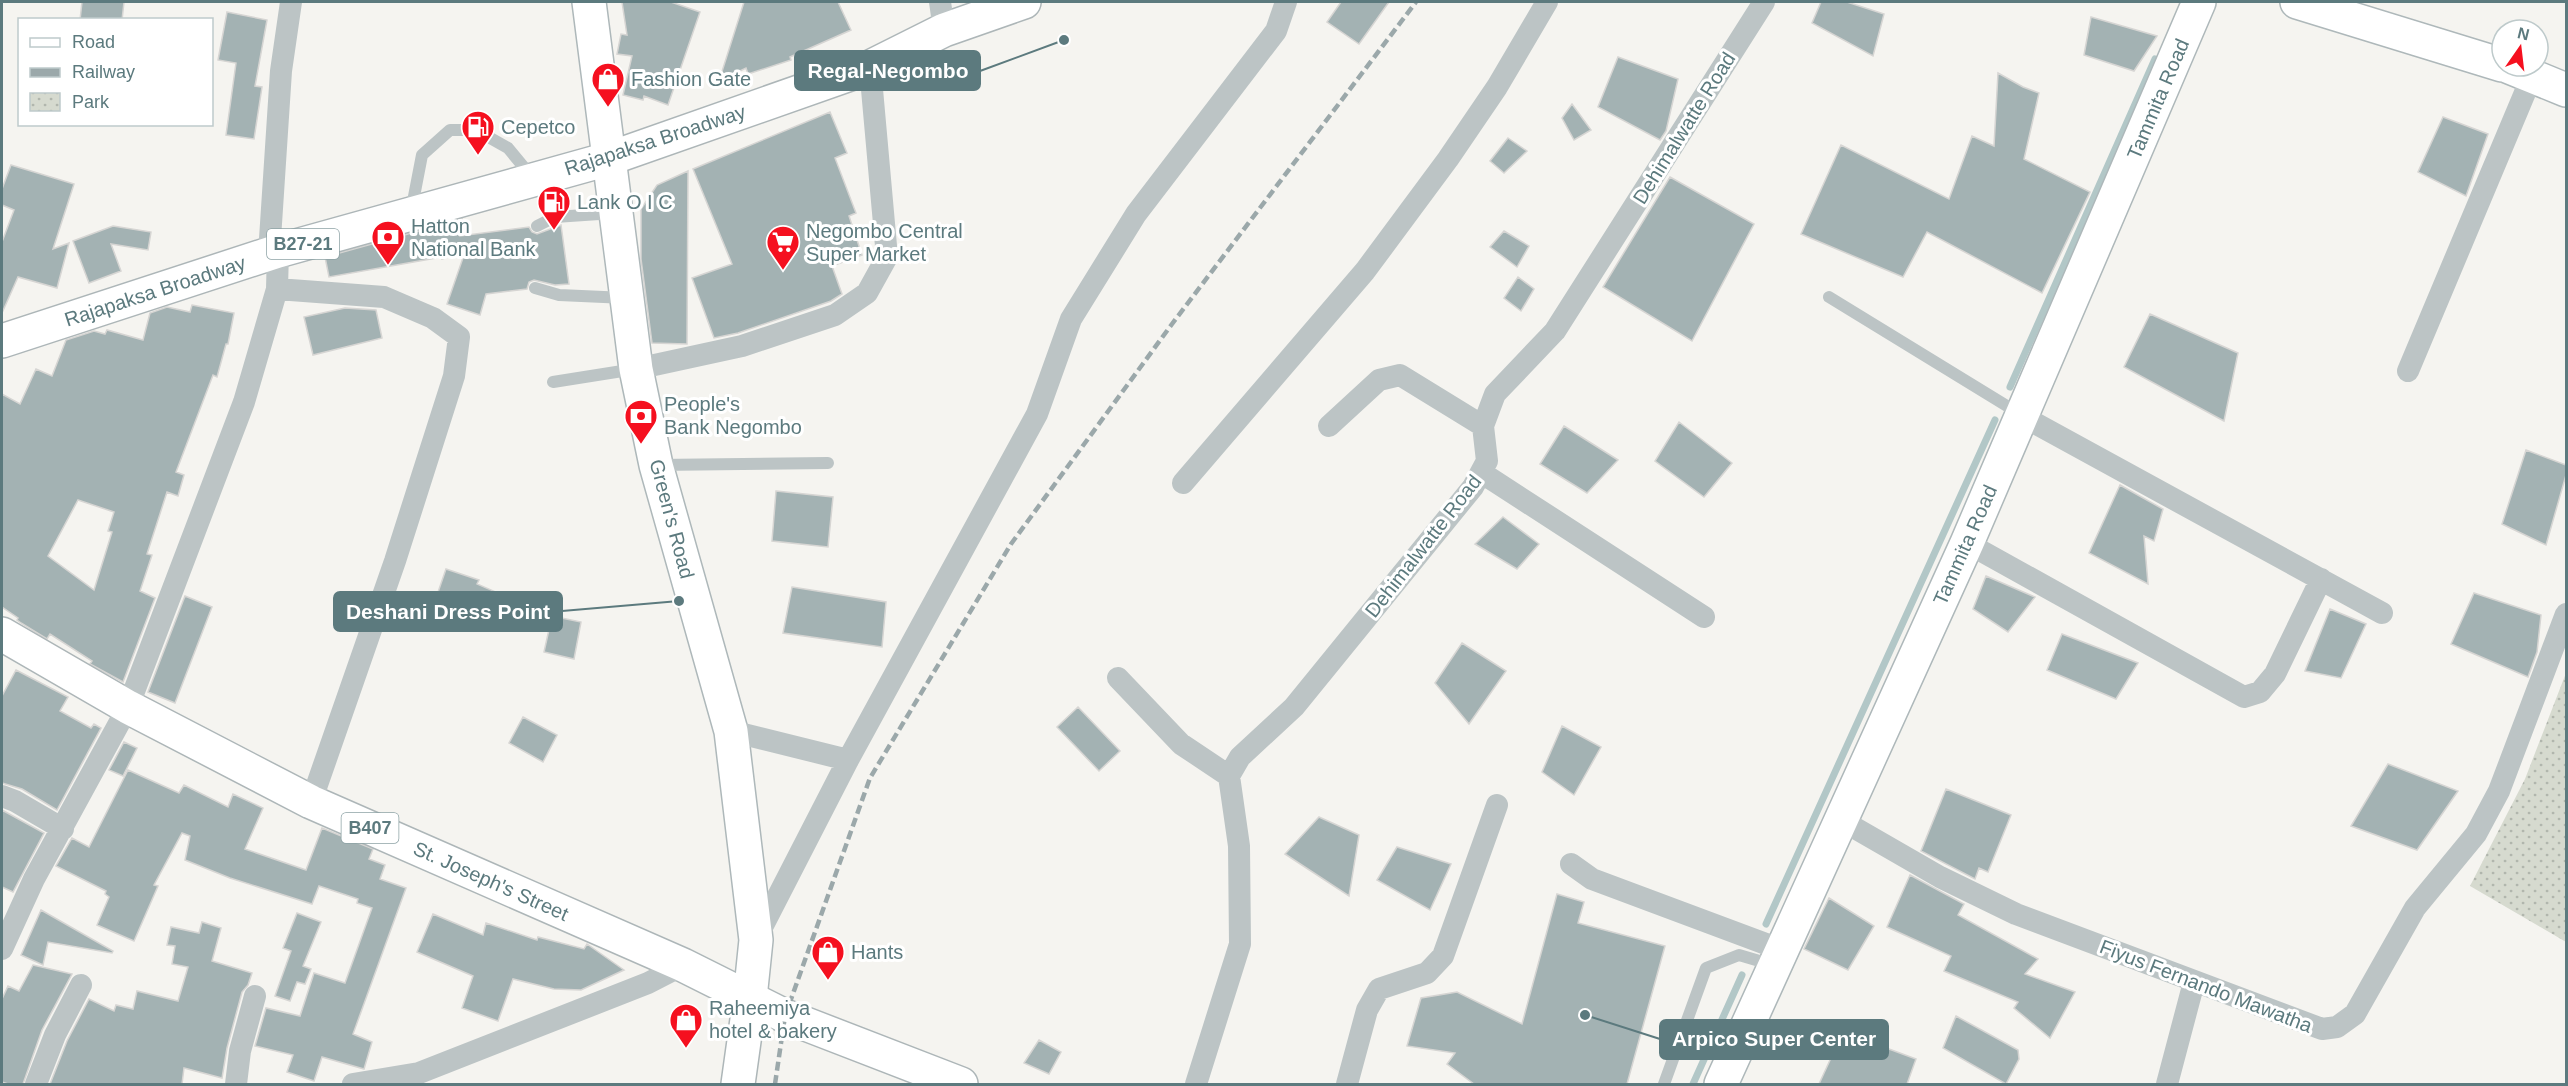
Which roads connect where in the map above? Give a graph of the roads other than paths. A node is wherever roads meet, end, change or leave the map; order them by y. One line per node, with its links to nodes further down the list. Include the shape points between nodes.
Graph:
1 (291, 2): 20 (street, via 281,71)
2 (589, 2): 15 (main road, Green's Road)
3 (1024, 2): 9 (main road, Rajapaksa Broadway / B27-21)
4 (1286, 2): 45 (street, via 1276,31 1136,214 1071,319 1037,414)
5 (1547, 2): 35 (street, via 1497,87 1365,271)
6 (1764, 2): 31 (street, Dehimalwatte Road, via 1555,331 1495,394)
7 (2199, 2): 29 (main road, Tammita Road)
8 (2297, 2): 10 (main road)
9 (942, 16): 11 (main road, Rajapaksa Broadway / B27-21)
10 (2490, 62)
11 (870, 67): 15 (main road, Rajapaksa Broadway / B27-21); 26 (street, via 886,257 867,293 835,315 742,346)
12 (2510, 78): 27 (street)
13 (2536, 78): 14 (main road)
14 (2566, 90)
15 (608, 159): 16 (main road, Rajapaksa Broadway / B27-21); 17 (main road, Green's Road)
16 (534, 179): 18 (main road, Rajapaksa Broadway / B27-21); 18 (lane, via 508,148 476,130 450,130 422,155)
17 (615, 212): 19 (lane, via 555,217); 24 (main road, Green's Road)
18 (411, 213): 20 (main road, Rajapaksa Broadway / B27-21)
19 (537, 226)
20 (273, 252): 22 (street); 25 (main road, Rajapaksa Broadway / B27-21)
21 (535, 288): 24 (lane, via 560,295)
22 (277, 289): 43 (street, via 244,402); 48 (street, via 384,297 433,318 459,337 454,376)
23 (1829, 297): 29 (lane)
24 (627, 298): 26 (main road, Green's Road)
25 (2, 341)
26 (636, 369): 28 (lane); 33 (main road, Green's Road)
27 (2409, 371)
28 (553, 382)
29 (2022, 416): 36 (main road, Tammita Road); 37 (street)
30 (1329, 426): 31 (street, via 1380,380 1400,375)
31 (1483, 426): 34 (street, Dehimalwatte Road, via 1487,461)
32 (828, 463): 33 (lane)
33 (656, 465): 44 (main road, Green's Road)
34 (1482, 473): 40 (street); 46 (street, Dehimalwatte Road, via 1294,708 1240,757)
35 (1183, 483)
36 (1967, 543): 37 (street, via 2244,697 2260,692 2275,674); 50 (main road, Tammita Road)
37 (2321, 579): 38 (street)
38 (2382, 613)
39 (2566, 614): 57 (street, Fiyus Fernando Mawatha, via 2499,791 2476,834 2415,908 2355,1014 2337,1027 2322,1029)
40 (1704, 617)
41 (2, 634): 43 (main road, St. Joseph's Street / B407)
42 (1118, 678): 46 (street, via 1181,744)
43 (128, 707): 48 (main road, St. Joseph's Street / B407); 51 (street)
44 (731, 731): 45 (street); 53 (main road, Green's Road)
45 (848, 760): 53 (street)
46 (1229, 777): 66 (street, via 1239,846 1240,944)
47 (2, 796): 51 (street)
48 (311, 802): 56 (main road, St. Joseph's Street / B407)
49 (1497, 806): 67 (street, via 1443,956 1427,973 1379,989 1367,1010)
50 (1840, 820): 55 (main road, Tammita Road); 57 (street, Fiyus Fernando Mawatha, via 1940,877 2016,914)
51 (63, 829): 54 (street, via 34,879)
52 (1571, 864): 55 (street, via 1592,879)
53 (756, 940): 60 (main road, Green's Road)
54 (2, 949)
55 (1778, 958): 68 (lane, via 1739,955 1706,968); 69 (main road, Tammita Road)
56 (682, 965): 60 (main road, St. Joseph's Street / B407); 63 (street, via 648,983 419,1073)
57 (2194, 982): 70 (street)
58 (81, 985): 61 (street)
59 (255, 996): 62 (street, via 240,1051)
60 (750, 998): 64 (main road, Green's Road); 65 (main road, St. Joseph's Street / B407, via 785,1016)
61 (36, 1084)
62 (236, 1084)
63 (353, 1084)
64 (738, 1084)
65 (961, 1084)
66 (1196, 1084)
67 (1347, 1084)
68 (1664, 1084)
69 (1721, 1084)
70 (2167, 1084)

